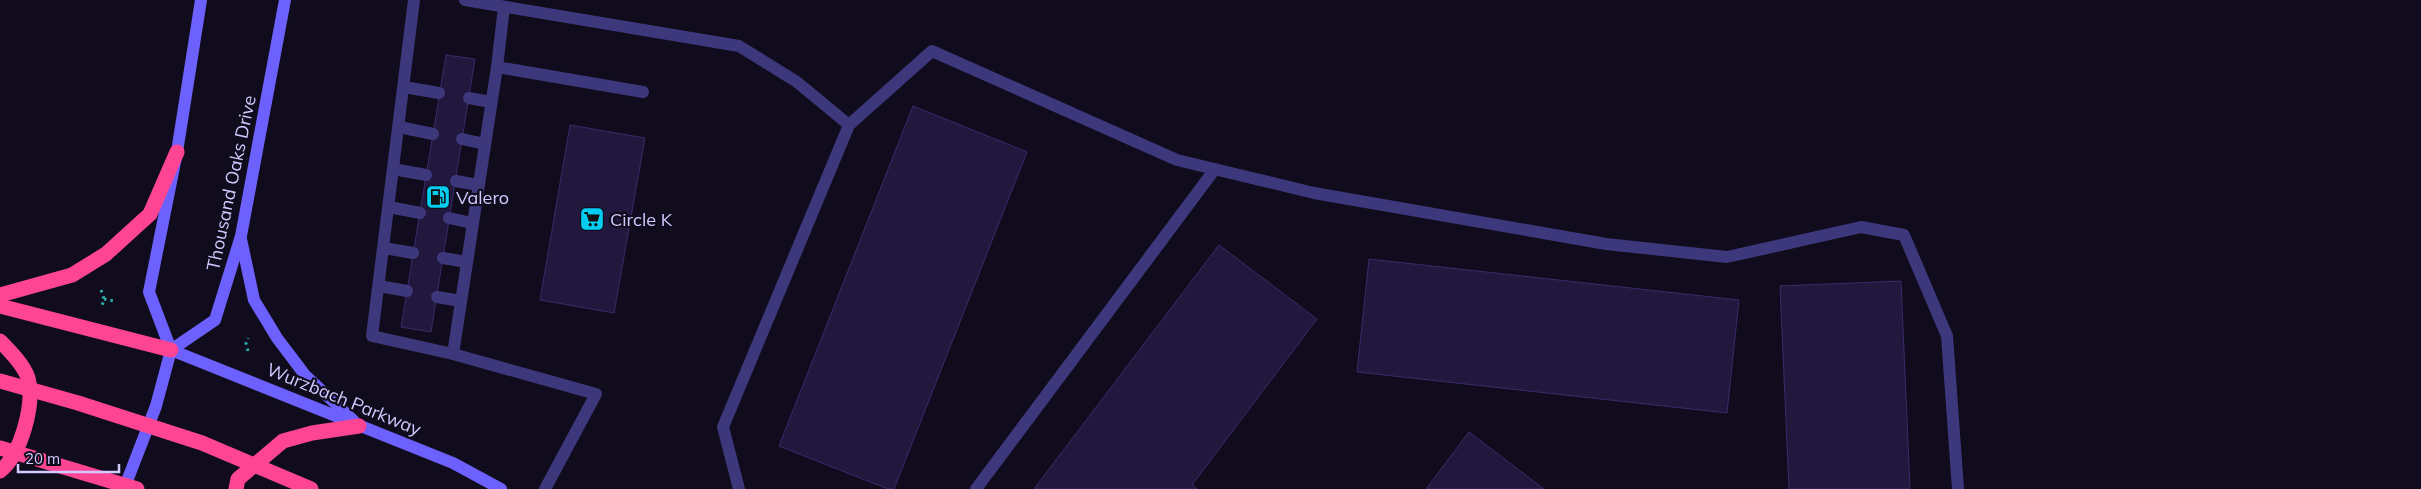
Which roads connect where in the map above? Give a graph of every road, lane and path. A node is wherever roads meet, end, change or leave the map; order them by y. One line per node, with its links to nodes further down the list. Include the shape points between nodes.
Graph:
1 (201, 0): 17 (main road)
2 (285, 0): 27 (main road, Thousand Oaks Drive)
3 (414, 0): 7 (lane)
4 (465, 0): 5 (lane)
5 (504, 7): 6 (lane); 12 (lane, via 739,46 797,82)
6 (497, 67): 8 (lane); 11 (lane)
7 (404, 87): 9 (lane); 13 (lane)
8 (643, 92)
9 (440, 93)
10 (469, 98): 11 (lane)
11 (491, 102): 16 (lane)
12 (848, 125): 19 (lane, via 932,51 1177,160); 59 (lane, via 723,427)
13 (398, 127): 14 (lane); 18 (lane)
14 (433, 134)
15 (462, 139): 16 (lane)
16 (485, 144): 22 (lane)
17 (177, 152): 35 (highway, via 150,214 106,254 72,275); 46 (main road, via 149,292)
18 (393, 169): 20 (lane); 23 (lane)
19 (1215, 169): 60 (lane); 61 (lane, via 1314,193 1596,242 1717,256 1861,227 1904,235 1947,336)
20 (426, 175)
21 (456, 181): 22 (lane)
22 (478, 185): 26 (lane)
23 (389, 207): 24 (lane); 28 (lane)
24 (420, 213)
25 (449, 218): 26 (lane)
26 (472, 223): 31 (lane)
27 (241, 236): 46 (main road, Thousand Oaks Drive, via 215,320); 50 (main road, via 254,300 263,315 305,375)
28 (384, 248): 29 (lane); 32 (lane)
29 (413, 253)
30 (443, 258): 31 (lane)
31 (466, 262): 39 (lane)
32 (379, 286): 34 (lane); 48 (lane, via 372,336)
33 (101, 290): 37 (path)
34 (407, 291)
35 (0, 295)
36 (437, 297): 39 (lane)
37 (104, 299): 38 (path); 41 (path)
38 (114, 300)
39 (461, 301): 48 (lane)
40 (0, 306): 46 (highway)
41 (102, 307)
42 (241, 338): 45 (path)
43 (248, 338): 45 (path)
44 (0, 341): 52 (highway, via 28,377 29,407 22,437)
45 (246, 343): 47 (path)
46 (171, 350): 50 (main road, Wurzbach Parkway); 53 (main road, via 156,406)
47 (248, 351)
48 (452, 354): 58 (lane, via 596,394)
49 (0, 381): 56 (highway, bridge, via 202,443)
50 (359, 426): 55 (highway, via 283,441 238,479); 57 (main road, Wurzbach Parkway, via 453,463)
51 (0, 448): 54 (highway, bridge)
52 (0, 471)
53 (124, 489)
54 (137, 489)
55 (236, 489)
56 (311, 489)
57 (501, 489)
58 (545, 489)
59 (739, 489)
60 (976, 489)
61 (1958, 489)

